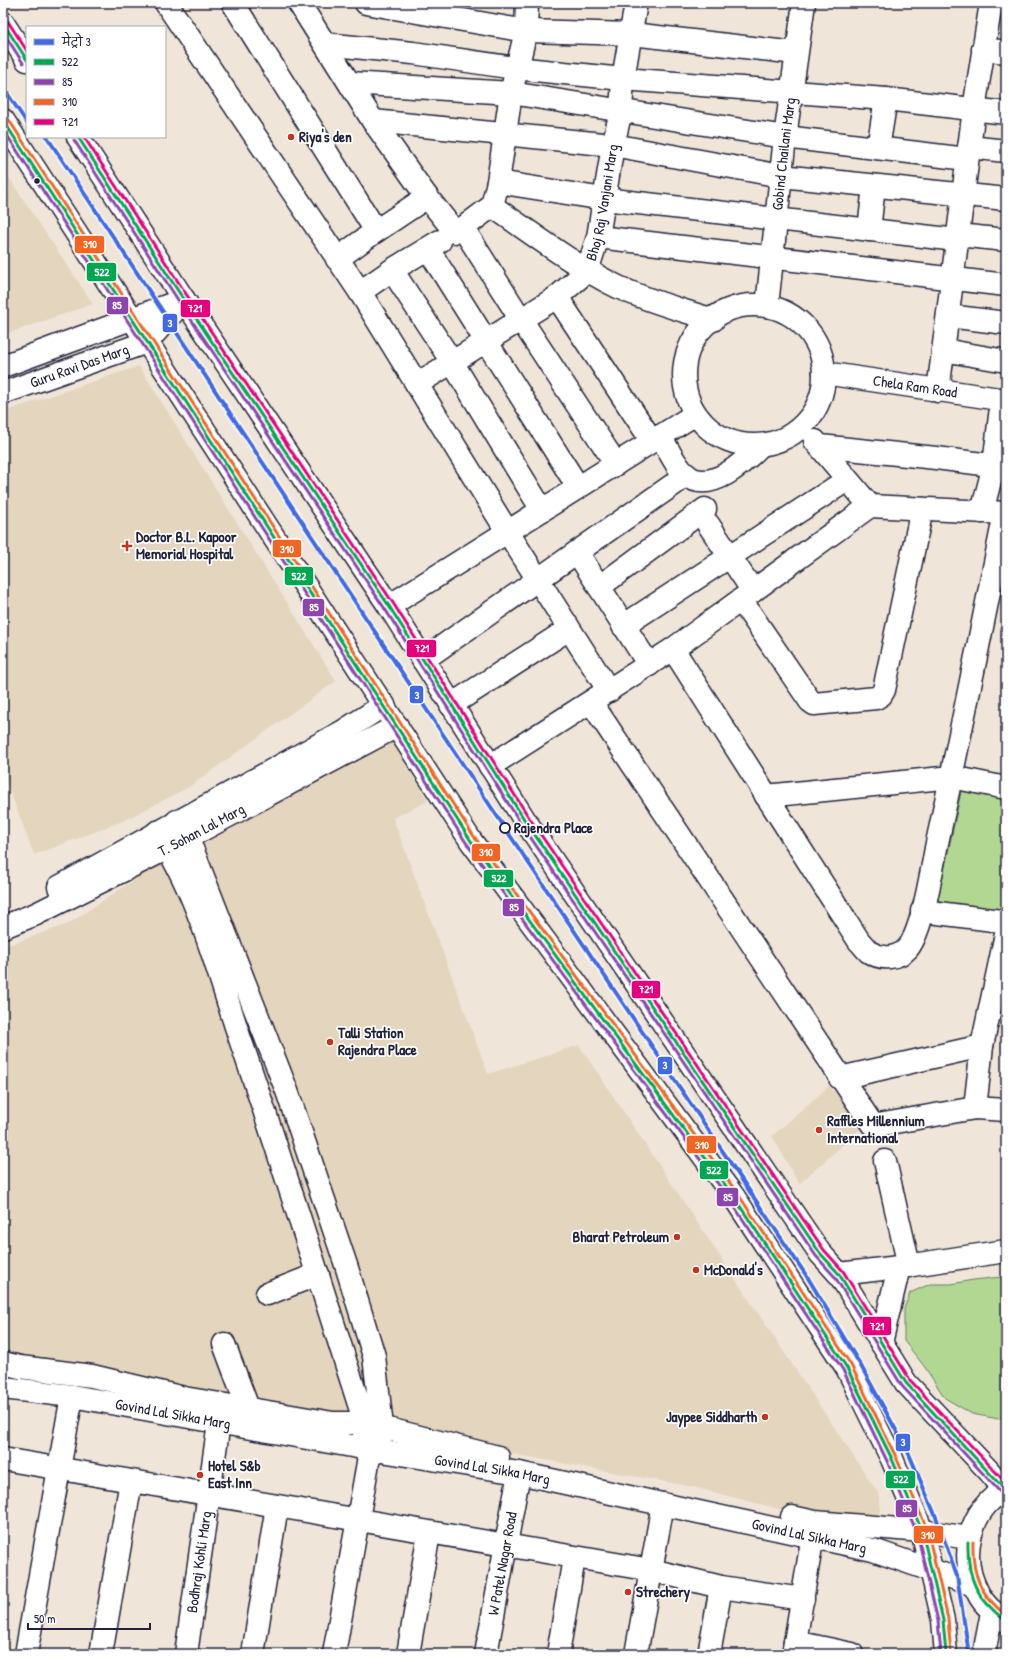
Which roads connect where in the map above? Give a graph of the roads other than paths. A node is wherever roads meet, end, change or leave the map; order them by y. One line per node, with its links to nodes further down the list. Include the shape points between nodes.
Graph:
1 (166, 3): 52 (street)
2 (233, 3): 46 (street)
3 (299, 3): 12 (street)
4 (366, 3): 10 (street)
5 (527, 3): 10 (street)
6 (636, 3): 11 (street, Bhoj Raj Vanjani Marg)
7 (804, 3): 15 (street, Gobind Chailani Marg)
8 (991, 3): 13 (street)
9 (3, 23): 16 (street)
10 (526, 31): 11 (street); 17 (street)
11 (632, 34): 15 (street); 18 (street, Bhoj Raj Vanjani Marg)
12 (325, 44): 17 (street, via 413,53); 19 (street)
13 (983, 49): 14 (street); 23 (street)
14 (1006, 52)
15 (796, 53): 20 (street, Gobind Chailani Marg)
16 (26, 58)
17 (515, 68): 18 (street); 21 (street)
18 (623, 79): 20 (street); 24 (street, Bhoj Raj Vanjani Marg)
19 (350, 84): 21 (street); 27 (street)
20 (792, 92): 22 (street); 29 (street, Gobind Chailani Marg)
21 (510, 93): 24 (street); 28 (street)
22 (886, 99): 23 (street); 32 (street)
23 (974, 109): 25 (street); 34 (street)
24 (621, 111): 29 (street); 31 (street, Bhoj Raj Vanjani Marg)
25 (1006, 114)
26 (3, 120): 58 (street)
27 (373, 121): 28 (street); 39 (street)
28 (504, 134): 31 (street); 36 (street)
29 (785, 137): 32 (street); 35 (street, Gobind Chailani Marg)
30 (79, 138): 60 (street)
31 (613, 145): 35 (street); 40 (street, Bhoj Raj Vanjani Marg)
32 (878, 148): 34 (street)
33 (1006, 151): 34 (street)
34 (968, 153): 38 (street)
35 (781, 176): 37 (street); 43 (street, Gobind Chailani Marg)
36 (498, 182): 40 (street); 42 (street)
37 (874, 186): 38 (street); 45 (street)
38 (963, 196): 41 (street); 48 (street)
39 (427, 197): 44 (street); 46 (street)
40 (604, 199): 43 (street); 47 (street, Bhoj Raj Vanjani Marg)
41 (1006, 199)
42 (492, 206): 44 (street); 54 (street)
43 (776, 220): 45 (street); 51 (street, Gobind Chailani Marg)
44 (459, 230): 50 (street); 63 (street)
45 (869, 230): 48 (street)
46 (376, 231): 52 (street)
47 (598, 237): 51 (street); 54 (street, Bhoj Raj Vanjani Marg)
48 (957, 237): 49 (street); 55 (street)
49 (1006, 240)
50 (428, 248): 53 (street); 68 (street)
51 (772, 258): 55 (street); 61 (street, Gobind Chailani Marg)
52 (337, 259): 57 (street)
53 (392, 270): 57 (street); 72 (street)
54 (587, 271): 59 (street, Bhoj Raj Vanjani Marg); 65 (street, via 619,288)
55 (952, 279): 56 (street); 62 (street)
56 (1006, 285)
57 (360, 292): 75 (street)
58 (117, 296): 64 (street); 67 (street)
59 (557, 296): 63 (street, Bhoj Raj Vanjani Marg); 81 (street)
60 (184, 300): 64 (street, Guru Ravi Das Marg); 69 (street, Guru Ravi Das Marg); 100 (street)
61 (767, 306): 65 (street, via 743,306 720,314); 74 (street, via 788,313 807,328 820,349)
62 (948, 316): 66 (street); 70 (street)
63 (520, 318): 68 (street, Bhoj Raj Vanjani Marg); 84 (street)
64 (132, 319): 67 (street, Guru Ravi Das Marg); 69 (street)
65 (713, 320): 79 (street, via 701,329 689,350 684,374)
66 (1006, 323)
67 (108, 328): 73 (street, Guru Ravi Das Marg)
68 (486, 340): 72 (street, Bhoj Raj Vanjani Marg); 88 (street)
69 (147, 342): 77 (street, Guru Ravi Das Marg); 107 (street)
70 (943, 350): 71 (street); 76 (street)
71 (1006, 361)
72 (452, 362): 75 (street, Bhoj Raj Vanjani Marg); 91 (street)
73 (3, 366)
74 (824, 373): 76 (street, Chela Ram Road); 80 (street, via 821,398)
75 (417, 384): 94 (street)
76 (938, 390): 78 (street, Chela Ram Road)
77 (3, 392)
78 (1004, 399): 85 (street)
79 (694, 415): 81 (street); 82 (street, via 713,432 735,443)
80 (803, 426): 82 (street, via 782,440); 83 (street)
81 (656, 439): 84 (street); 86 (street)
82 (761, 445): 86 (street, via 727,475 696,480)
83 (820, 446): 85 (street); 87 (street)
84 (616, 464): 88 (street)
85 (1000, 466): 92 (street)
86 (687, 475): 95 (street)
87 (847, 480): 89 (street); 96 (street)
88 (578, 487): 91 (street)
89 (870, 506): 90 (street); 99 (street)
90 (922, 509): 92 (street); 99 (street, via 881,696 814,704 810,701)
91 (542, 510): 94 (street)
92 (982, 512): 93 (street)
93 (1006, 513): 111 (street)
94 (507, 531): 97 (street); 100 (street)
95 (578, 552): 97 (street); 98 (street)
96 (730, 557): 98 (street, via 707,517); 99 (street); 101 (street)
97 (538, 580): 102 (street); 104 (street)
98 (599, 587): 101 (street)
99 (747, 595): 103 (street)
100 (389, 606): 104 (street)
101 (623, 626): 105 (street)
102 (569, 629): 106 (street); 108 (street)
103 (673, 649): 105 (street); 113 (street)
104 (423, 660): 108 (street)
105 (649, 665): 106 (street)
106 (600, 697): 110 (street); 121 (street)
107 (384, 705): 109 (street); 114 (street, T. Sohan Lal Marg)
108 (451, 705): 110 (street)
109 (397, 726): 114 (street, T. Sohan Lal Marg); 151 (street, via 471,841 734,1196 847,1368 892,1459)
110 (490, 766): 130 (street, via 524,820 820,1253)
111 (952, 776): 112 (street); 113 (street); 115 (street)
112 (1006, 788)
113 (766, 796): 115 (street, via 859,941 869,952 887,958 896,957 907,948 913,938)
114 (172, 835): 116 (street, T. Sohan Lal Marg); 118 (street, T. Sohan Lal Marg, via 36,914); 122 (street, via 196,858); 123 (street, via 178,866 202,924)
115 (922, 911): 117 (street, via 1001,920)
116 (3, 912)
117 (1006, 926)
118 (3, 927)
119 (1006, 934): 120 (street)
120 (982, 1046): 121 (street); 124 (street)
121 (840, 1078): 124 (street, via 869,1121 875,1125)
122 (287, 1091): 123 (street); 139 (street, via 374,1356)
123 (261, 1099): 129 (street)
124 (975, 1108): 125 (street)
125 (1006, 1110)
126 (885, 1161): 128 (street)
127 (1006, 1251): 128 (street)
128 (904, 1267): 130 (street); 132 (street)
129 (318, 1274): 131 (street); 139 (street)
130 (839, 1274): 132 (street)
131 (267, 1294)
132 (881, 1343): 145 (street, via 906,1383)
133 (224, 1344): 137 (street)
134 (3, 1361): 137 (street, Govind Lal Sikka Marg, via 20,1366 92,1376 184,1398)
135 (3, 1388): 136 (street, Govind Lal Sikka Marg)
136 (72, 1396): 138 (street, Govind Lal Sikka Marg); 142 (street)
137 (248, 1408): 139 (street, Govind Lal Sikka Marg, via 333,1423)
138 (219, 1423): 140 (street, Govind Lal Sikka Marg); 146 (street, Bodhraj Kohli Marg)
139 (374, 1425): 140 (street); 150 (street, Govind Lal Sikka Marg, via 522,1463 671,1490)
140 (370, 1452): 143 (street, Govind Lal Sikka Marg); 149 (street)
141 (3, 1459): 142 (street)
142 (59, 1468): 144 (street); 163 (street)
143 (519, 1473): 147 (street, Govind Lal Sikka Marg); 154 (street, W Patel Nagar Road)
144 (131, 1482): 146 (street); 164 (street)
145 (1005, 1490): 153 (street, via 987,1503 980,1512)
146 (209, 1495): 148 (street); 165 (street, Bodhraj Kohli Marg)
147 (663, 1504): 150 (street, Govind Lal Sikka Marg); 156 (street)
148 (276, 1506): 149 (street); 166 (street)
149 (358, 1520): 152 (street); 167 (street)
150 (814, 1529): 151 (street, Govind Lal Sikka Marg); 157 (street, Govind Lal Sikka Marg); 160 (street)
151 (922, 1531): 153 (street, Govind Lal Sikka Marg); 157 (street)
152 (429, 1532): 154 (street); 168 (street)
153 (969, 1538): 158 (street, via 967,1556)
154 (506, 1546): 155 (street); 169 (street, W Patel Nagar Road)
155 (574, 1558): 156 (street); 170 (street)
156 (651, 1570): 159 (street); 171 (street)
157 (932, 1570): 158 (street, Govind Lal Sikka Marg); 174 (street)
158 (974, 1585): 161 (street, via 978,1594)
159 (721, 1587): 160 (street); 172 (street)
160 (803, 1599): 162 (street)
161 (999, 1616): 175 (street)
162 (794, 1648): 173 (street)
163 (26, 1654)
164 (101, 1654)
165 (186, 1654)
166 (253, 1654)
167 (334, 1654)
168 (408, 1654)
169 (486, 1654)
170 (558, 1654)
171 (636, 1654)
172 (709, 1654)
173 (852, 1654)
174 (946, 1654)
175 (984, 1654)

